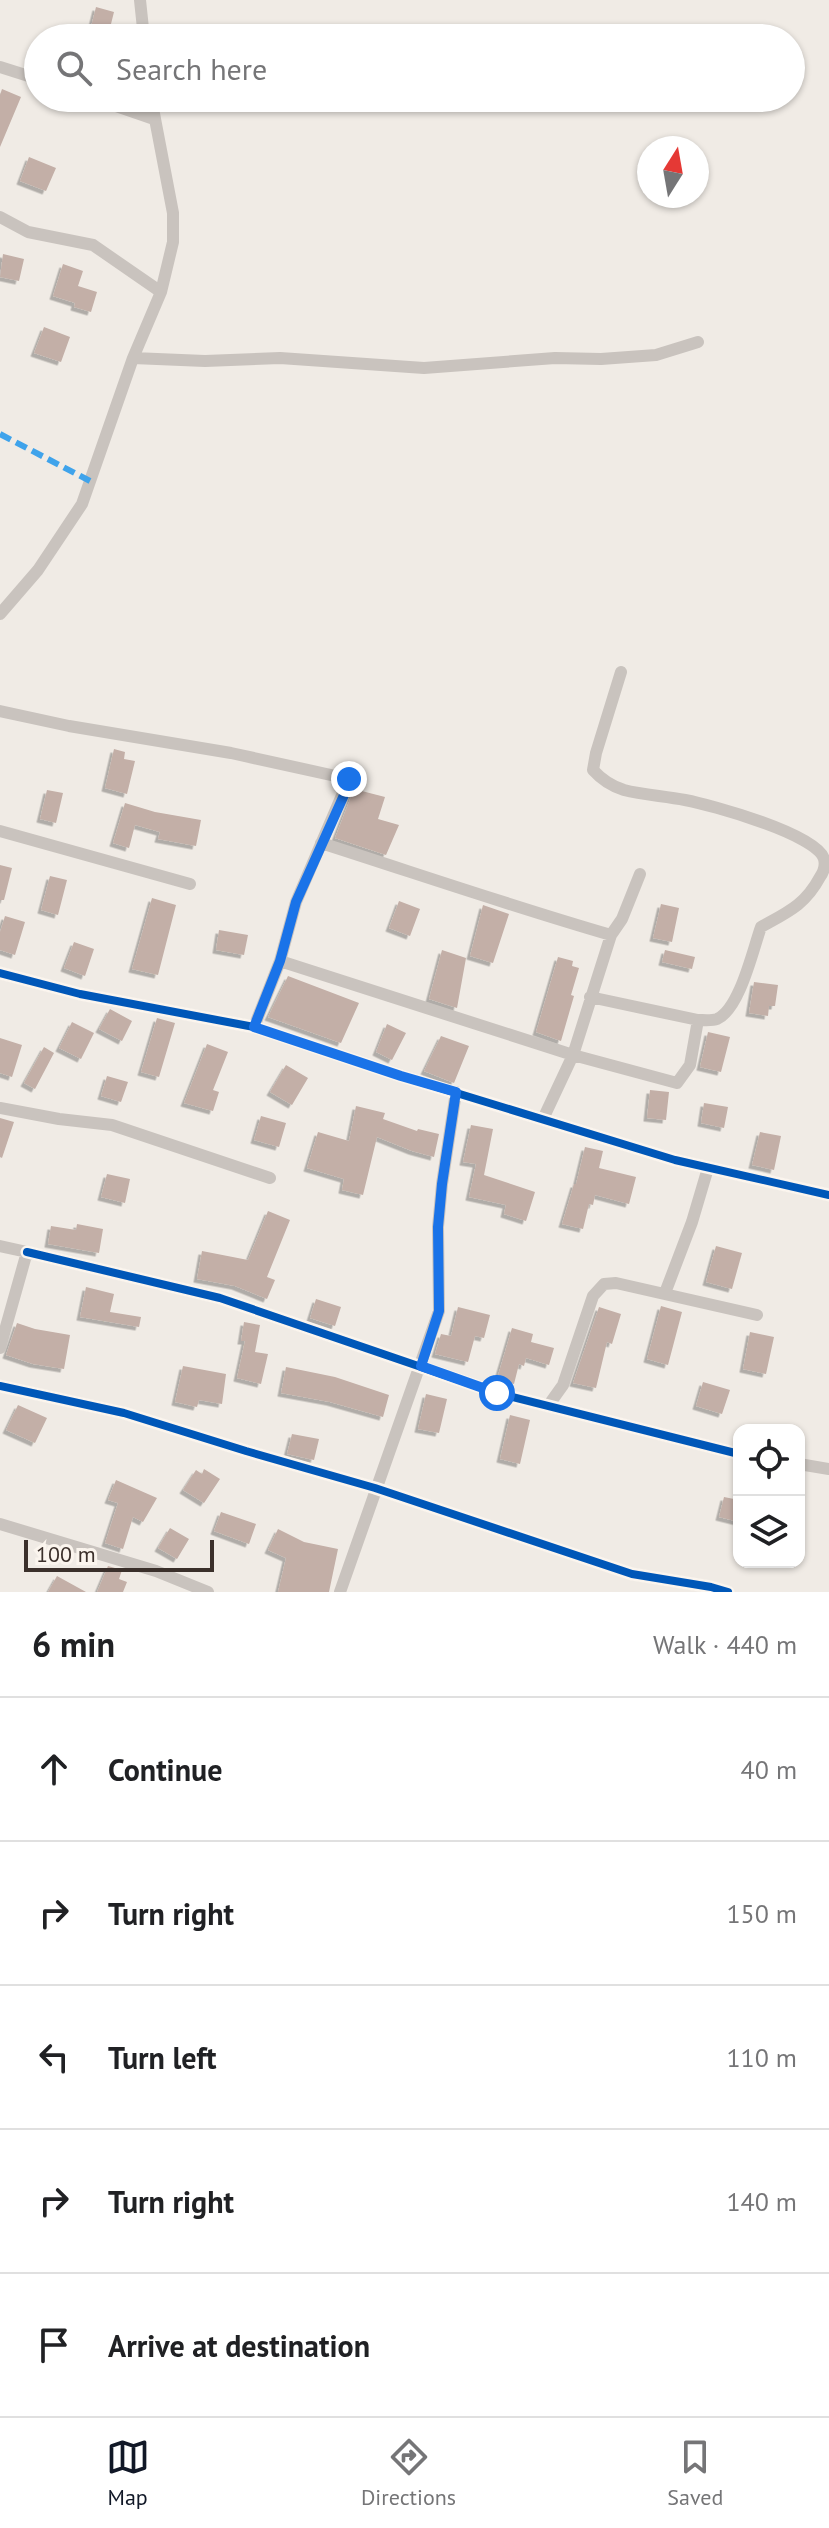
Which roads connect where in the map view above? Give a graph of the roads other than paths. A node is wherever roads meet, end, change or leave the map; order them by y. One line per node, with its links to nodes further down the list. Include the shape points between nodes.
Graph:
1 (140, 0): 2 (street)
2 (143, 24)
3 (0, 67): 4 (street)
4 (24, 75)
5 (134, 112): 7 (street)
6 (153, 112): 7 (street)
7 (154, 119): 9 (street, via 173,213 173,242)
8 (0, 217): 9 (street, via 28,232 93,245)
9 (161, 292): 11 (street)
10 (698, 342): 11 (street, via 640,357 424,368 280,358)
11 (133, 358): 12 (street, via 82,504 38,570)
12 (0, 614)
13 (621, 672): 23 (street, via 593,770 603,781 769,824 815,846 824,857 812,892 798,907 761,927 740,991 725,1012 716,1020)
14 (0, 711): 16 (street, via 349,779)
15 (0, 831): 18 (street)
16 (321, 843): 19 (street); 20 (street, via 296,902)
17 (640, 874): 19 (street)
18 (190, 884)
19 (611, 935): 22 (street)
20 (280, 961): 24 (street); 25 (street)
21 (0, 973): 24 (street)
22 (590, 997): 23 (street); 25 (street)
23 (698, 1020): 25 (street, via 690,1065 677,1083)
24 (254, 1027): 26 (street)
25 (573, 1055): 28 (street)
26 (456, 1092): 28 (street); 37 (street, via 438,1227 439,1311)
27 (0, 1108): 30 (street, via 112,1125)
28 (543, 1119): 29 (street)
29 (708, 1168): 31 (street); 34 (street)
30 (270, 1178)
31 (829, 1195)
32 (0, 1246): 33 (street)
33 (27, 1252): 36 (street); 37 (street, via 220,1298)
34 (665, 1293): 35 (street); 39 (street, via 604,1284 593,1296 563,1385)
35 (757, 1315)
36 (0, 1348)
37 (421, 1366): 39 (street); 43 (street)
38 (0, 1386): 43 (street, via 124,1413)
39 (548, 1406): 40 (street)
40 (733, 1452)
41 (805, 1465): 42 (street)
42 (829, 1469)
43 (375, 1488): 46 (street); 47 (street, via 632,1574)
44 (0, 1524): 45 (street)
45 (208, 1592)
46 (340, 1592)
47 (728, 1592)

